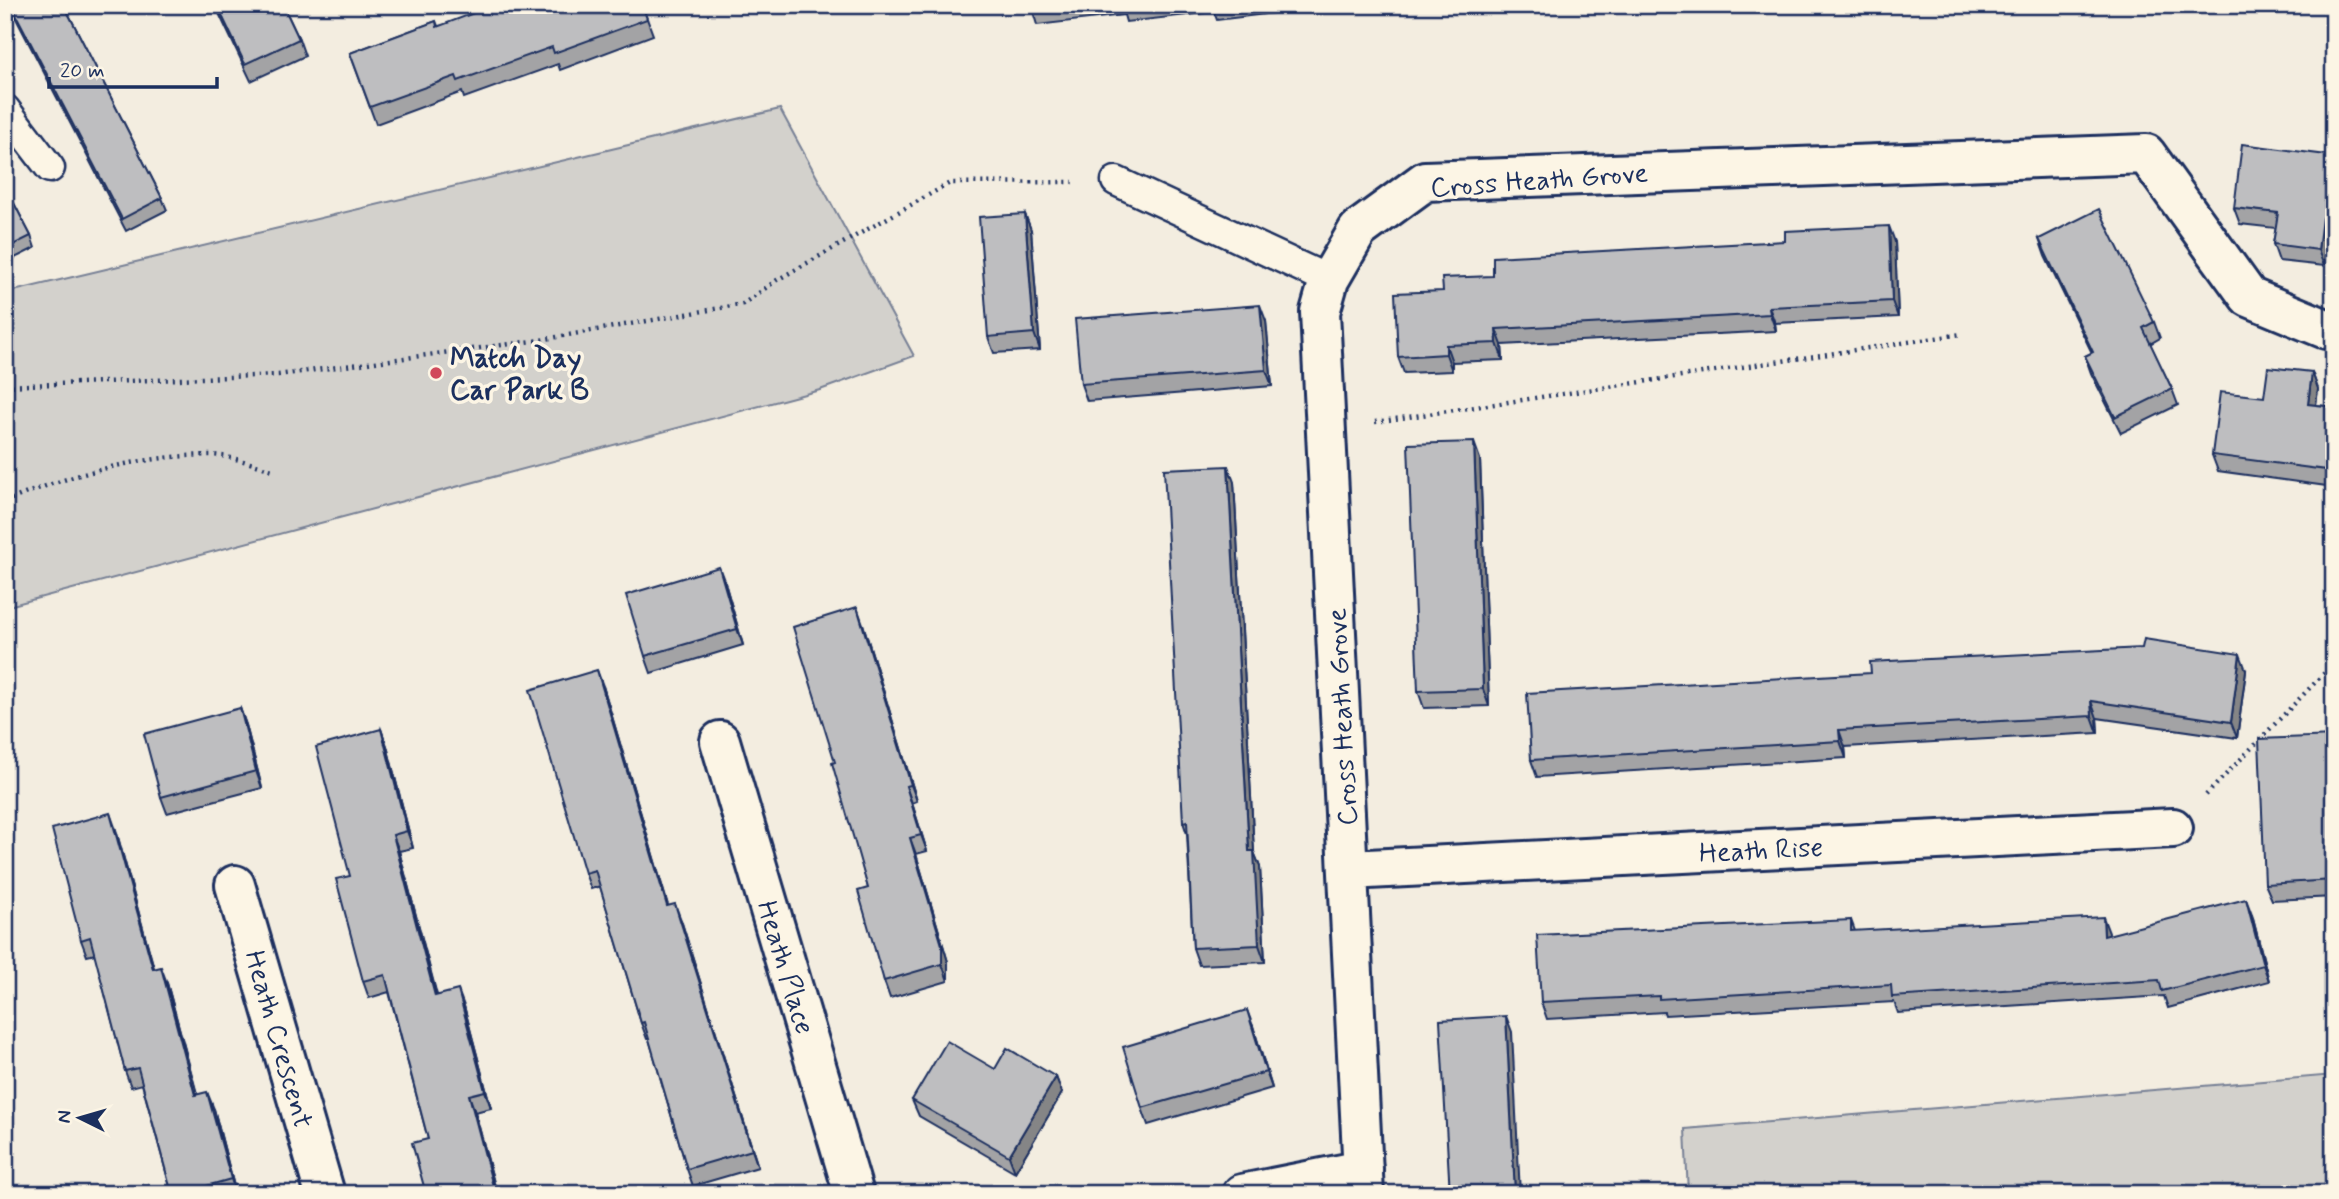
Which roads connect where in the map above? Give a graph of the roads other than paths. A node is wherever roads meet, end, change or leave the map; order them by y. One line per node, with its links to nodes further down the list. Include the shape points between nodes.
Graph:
1 (5, 109): 2 (lane)
2 (50, 168)
3 (1116, 181): 4 (lane)
4 (1329, 280): 5 (street, Cross Heath Grove, via 1358,230 1425,181 2146,154 2249,297 2326,329); 8 (street, Cross Heath Grove, via 1320,312)
5 (2334, 328)
6 (720, 741): 12 (street, Heath Place)
7 (2173, 828): 8 (street, Heath Rise)
8 (1349, 870): 10 (street, Cross Heath Grove)
9 (235, 885): 11 (street, Heath Crescent)
10 (1364, 1182): 13 (street)
11 (326, 1194)
12 (854, 1194)
13 (1242, 1194)

